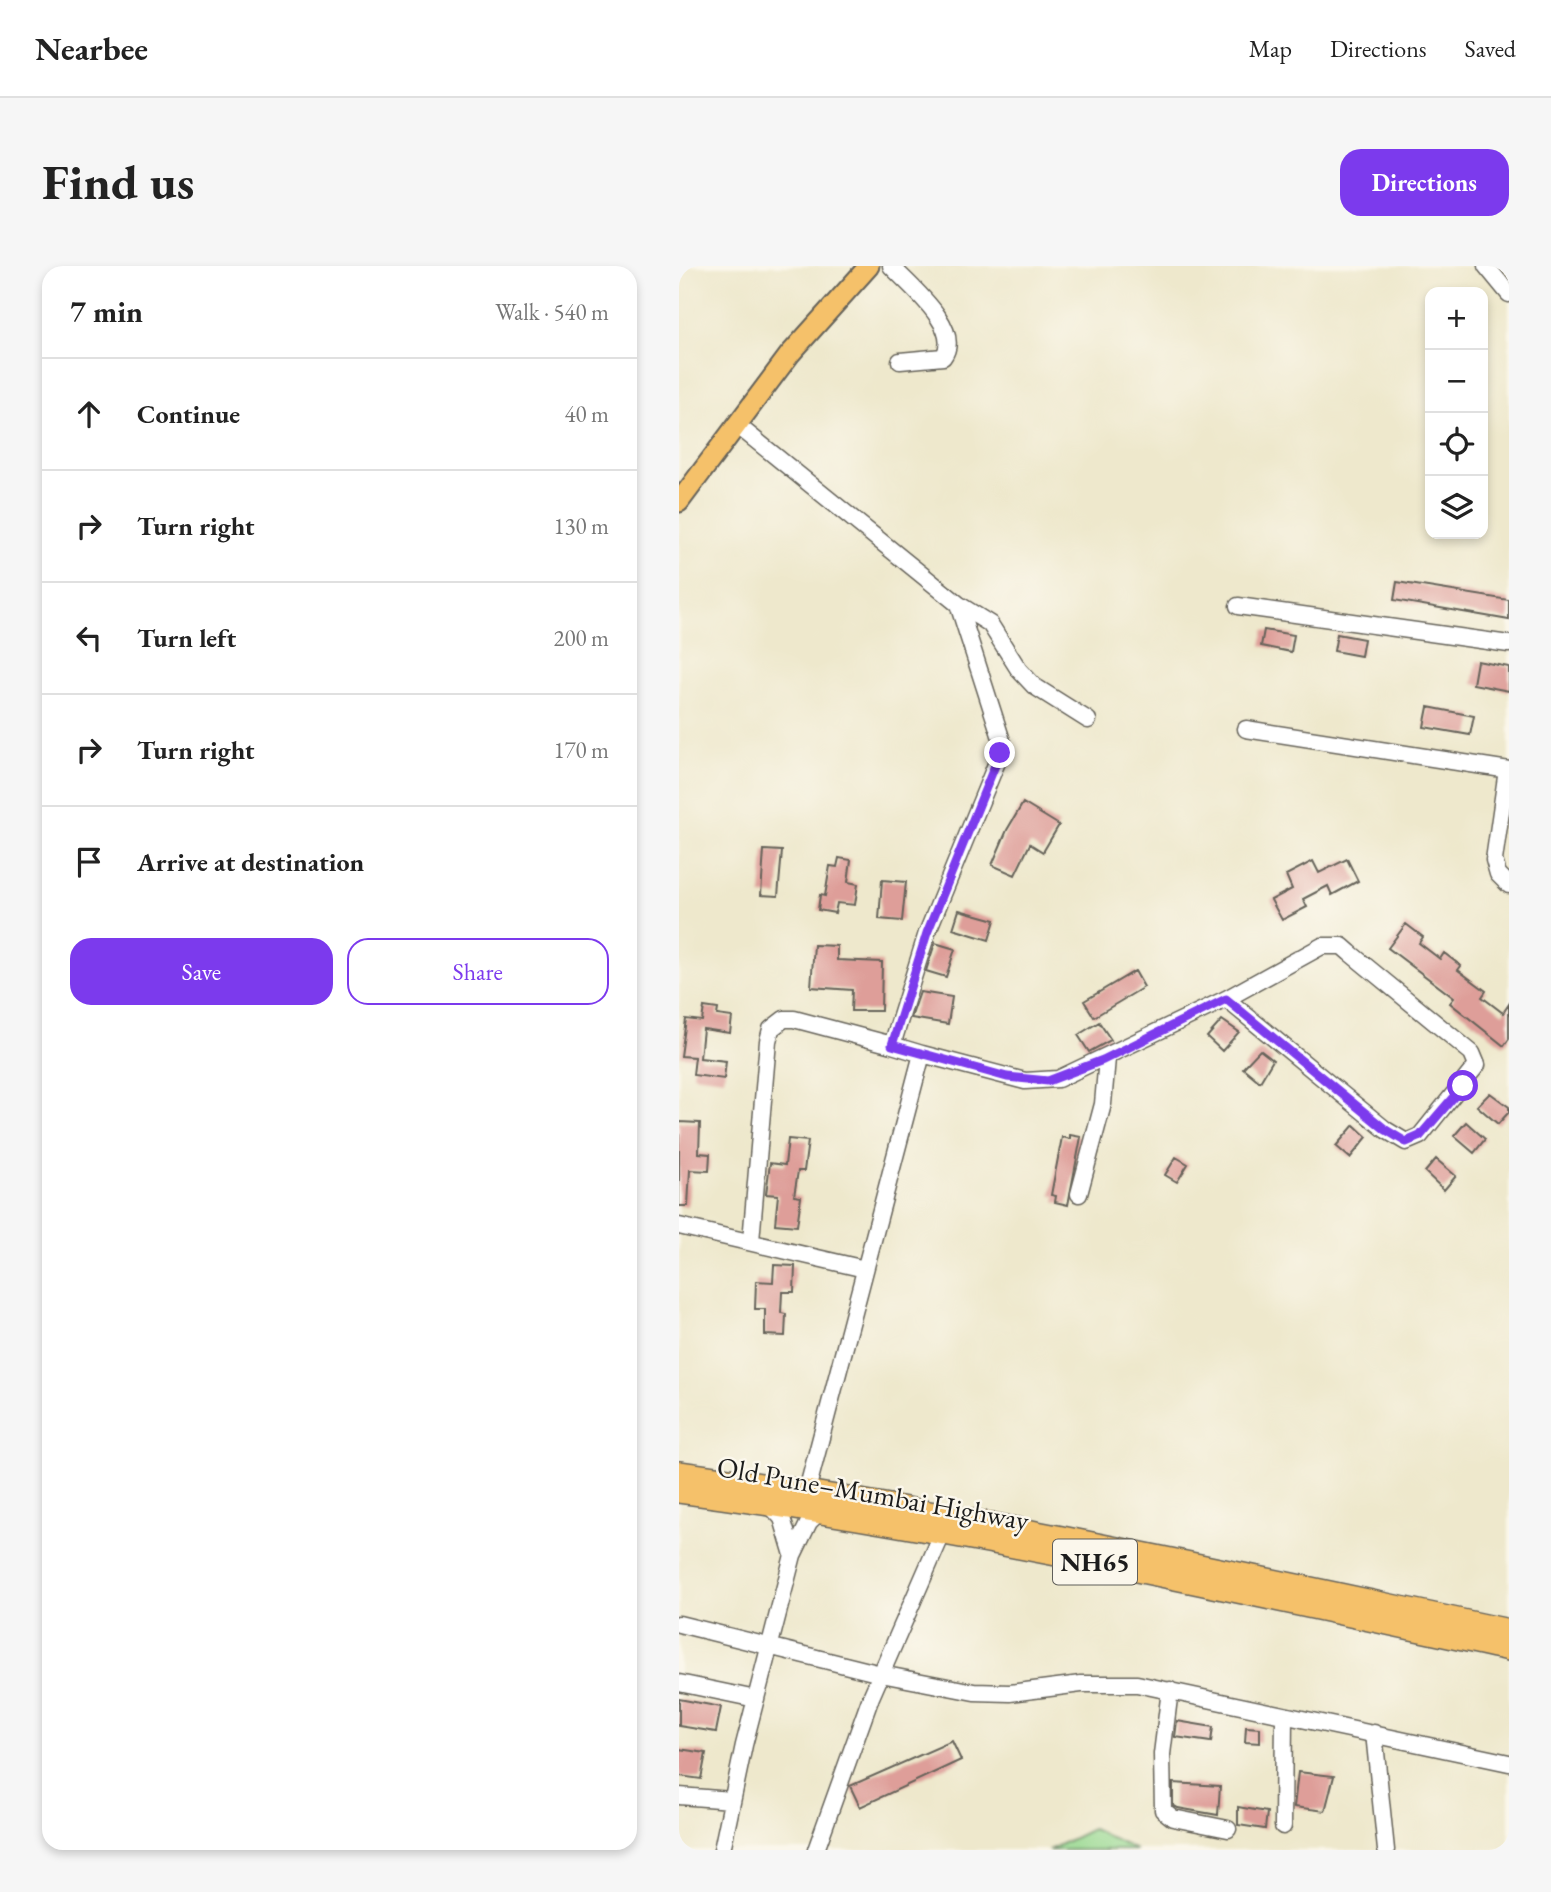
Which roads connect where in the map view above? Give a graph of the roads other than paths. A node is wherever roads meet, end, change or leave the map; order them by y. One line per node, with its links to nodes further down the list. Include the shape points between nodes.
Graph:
1 (869, 266): 6 (main road, via 790,354)
2 (891, 266): 5 (street, via 938,316 947,335 943,357)
3 (1486, 266): 4 (street)
4 (1509, 294)
5 (900, 361)
6 (737, 425): 7 (main road); 8 (street)
7 (679, 502)
8 (958, 604): 11 (street, via 990,624 1034,686); 16 (street, via 1002,741 927,933)
9 (1238, 606): 10 (street)
10 (1509, 644)
11 (1089, 720)
12 (1246, 729): 13 (street)
13 (1508, 770): 14 (street, via 1494,860)
14 (1509, 885)
15 (1226, 999): 15 (street, via 1322,946 1342,946 1472,1053 1477,1065 1420,1136 1406,1142); 18 (street)
16 (892, 1045): 17 (street); 21 (street, via 795,1019 783,1019 771,1029)
17 (922, 1054): 18 (street, via 1037,1081 1058,1079); 22 (street)
18 (1107, 1058): 19 (street, via 1103,1104)
19 (1079, 1194)
20 (679, 1226): 21 (street)
21 (751, 1241): 22 (street)
22 (865, 1269): 26 (street)
23 (679, 1473): 26 (highway, Old Pune–Mumbai Highway / NH65)
24 (679, 1491): 25 (highway, Old Pune–Mumbai Highway / NH65)
25 (768, 1503): 26 (highway, Old Pune–Mumbai Highway / NH65); 28 (street, via 782,1518)
26 (811, 1503): 27 (highway, Old Pune–Mumbai Highway / NH65); 28 (street, via 809,1522); 30 (highway, Old Pune–Mumbai Highway / NH65, via 1084,1542)
27 (943, 1532): 32 (highway, Old Pune–Mumbai Highway / NH65); 33 (street)
28 (793, 1555): 31 (street)
29 (679, 1624): 31 (street)
30 (1509, 1631)
31 (768, 1646): 33 (street); 36 (street)
32 (1509, 1649)
33 (881, 1674): 35 (street, via 974,1692 1010,1693 1112,1682); 45 (street)
34 (679, 1683): 36 (street)
35 (1170, 1690): 37 (street); 43 (street, via 1162,1754 1163,1810 1173,1818)
36 (756, 1699): 41 (street)
37 (1284, 1715): 38 (street); 42 (street)
38 (1374, 1733): 39 (street); 46 (street)
39 (1509, 1763)
40 (679, 1796): 41 (street)
41 (732, 1800): 44 (street)
42 (1283, 1826)
43 (1228, 1829)
44 (722, 1850)
45 (816, 1850)
46 (1386, 1850)

